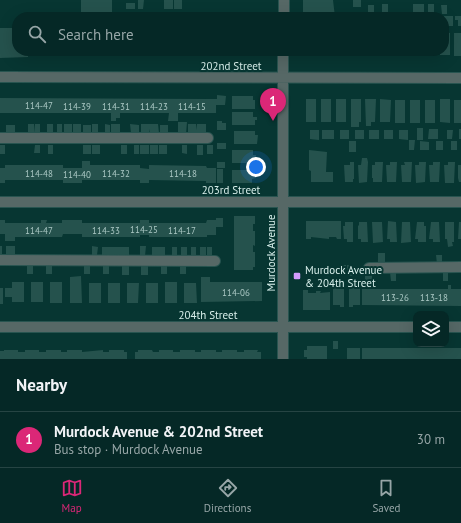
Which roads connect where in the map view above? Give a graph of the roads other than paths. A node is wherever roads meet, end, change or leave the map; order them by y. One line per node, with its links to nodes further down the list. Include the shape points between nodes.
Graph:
1 (284, 0): 2 (street)
2 (284, 12)
3 (283, 56): 5 (street, Murdock Avenue)
4 (0, 77): 5 (street, 202nd Street)
5 (283, 78): 6 (street, 202nd Street); 10 (street, Murdock Avenue)
6 (461, 78)
7 (0, 138): 8 (street)
8 (208, 138)
9 (0, 202): 10 (street, 203rd Street)
10 (283, 202): 11 (street, 203rd Street); 17 (street, Murdock Avenue)
11 (461, 202)
12 (0, 260): 13 (street)
13 (215, 261)
14 (461, 267): 15 (street)
15 (369, 268)
16 (0, 326): 17 (street, 204th Street)
17 (283, 327): 18 (street, 204th Street); 21 (street, Murdock Avenue)
18 (413, 327)
19 (449, 327): 20 (street)
20 (461, 327)
21 (283, 359)

